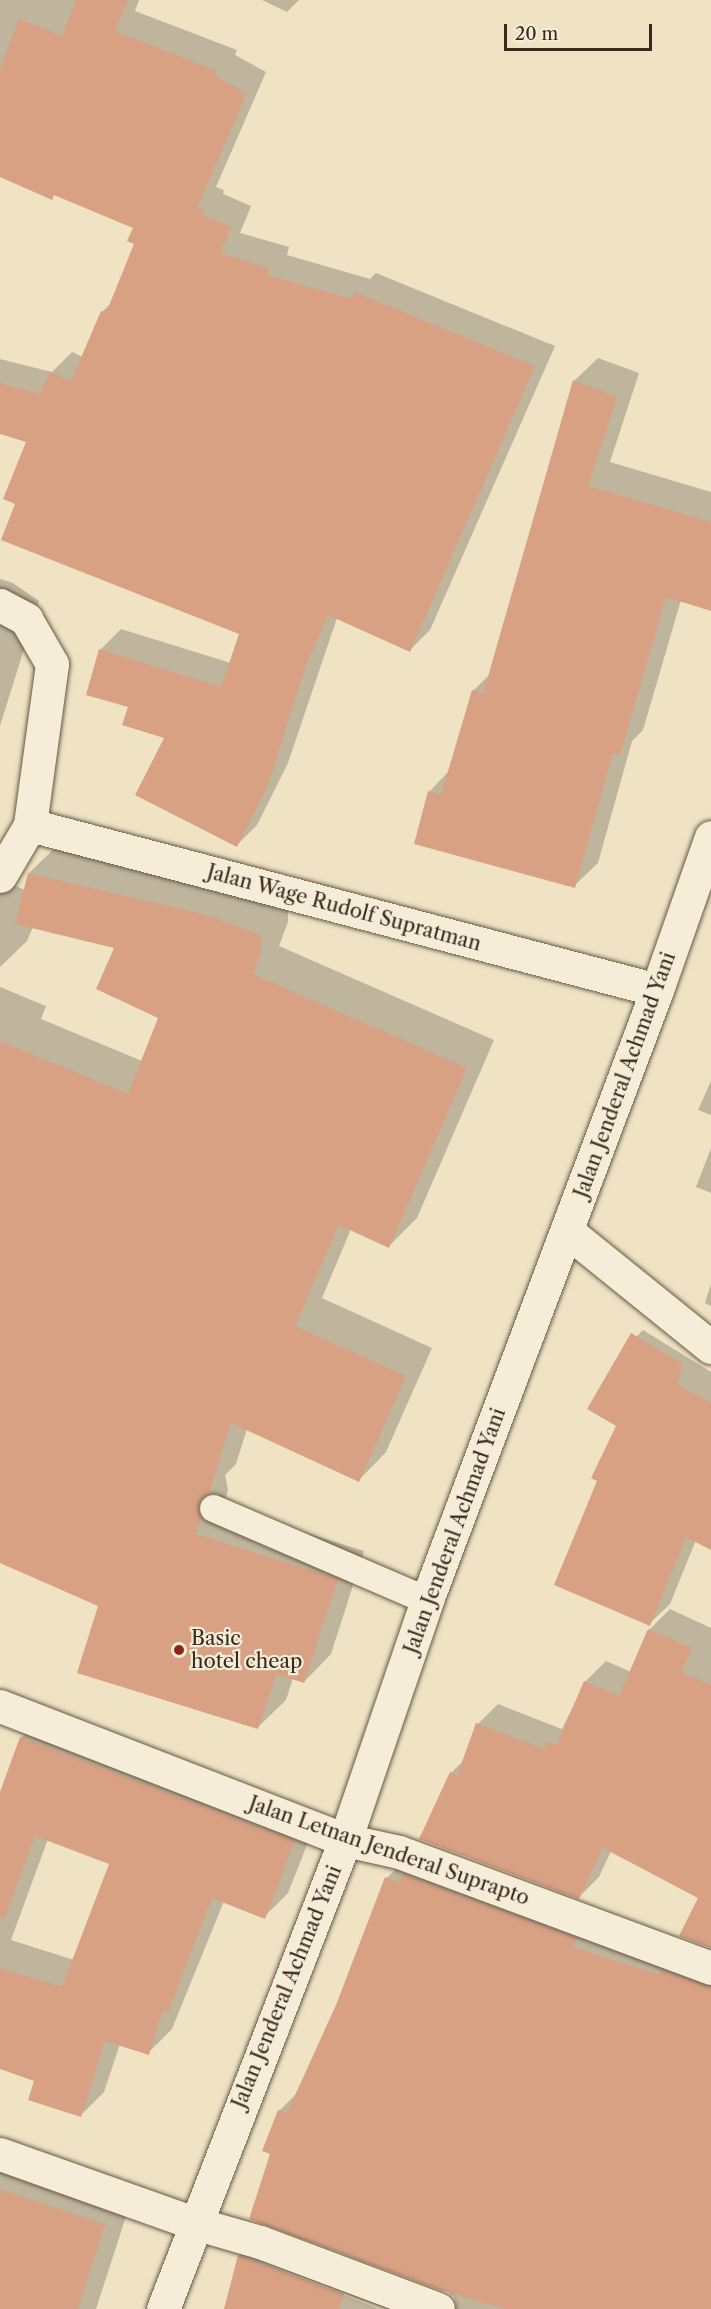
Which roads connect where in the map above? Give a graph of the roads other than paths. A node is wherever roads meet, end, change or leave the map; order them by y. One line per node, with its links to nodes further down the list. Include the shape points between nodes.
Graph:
1 (0, 605): 2 (street, via 26,619 52,664)
2 (30, 825): 4 (street); 5 (street, Jalan Wage Rudolf Supratman)
3 (711, 837): 5 (street, Jalan Jenderal Achmad Yani)
4 (0, 876)
5 (657, 990): 6 (street, Jalan Jenderal Achmad Yani)
6 (567, 1231): 7 (street); 9 (street, Jalan Jenderal Achmad Yani)
7 (711, 1347)
8 (213, 1509): 9 (lane)
9 (427, 1600): 11 (street, Jalan Jenderal Achmad Yani)
10 (0, 1706): 11 (street, Jalan Letnan Jenderal Suprapto)
11 (345, 1840): 12 (street, Jalan Letnan Jenderal Suprapto, via 399,1851); 14 (street, Jalan Jenderal Achmad Yani)
12 (711, 1968)
13 (0, 2154): 14 (street)
14 (194, 2223): 15 (street, Jalan Jenderal Achmad Yani); 16 (street, via 260,2242)
15 (163, 2309)
16 (438, 2309)

